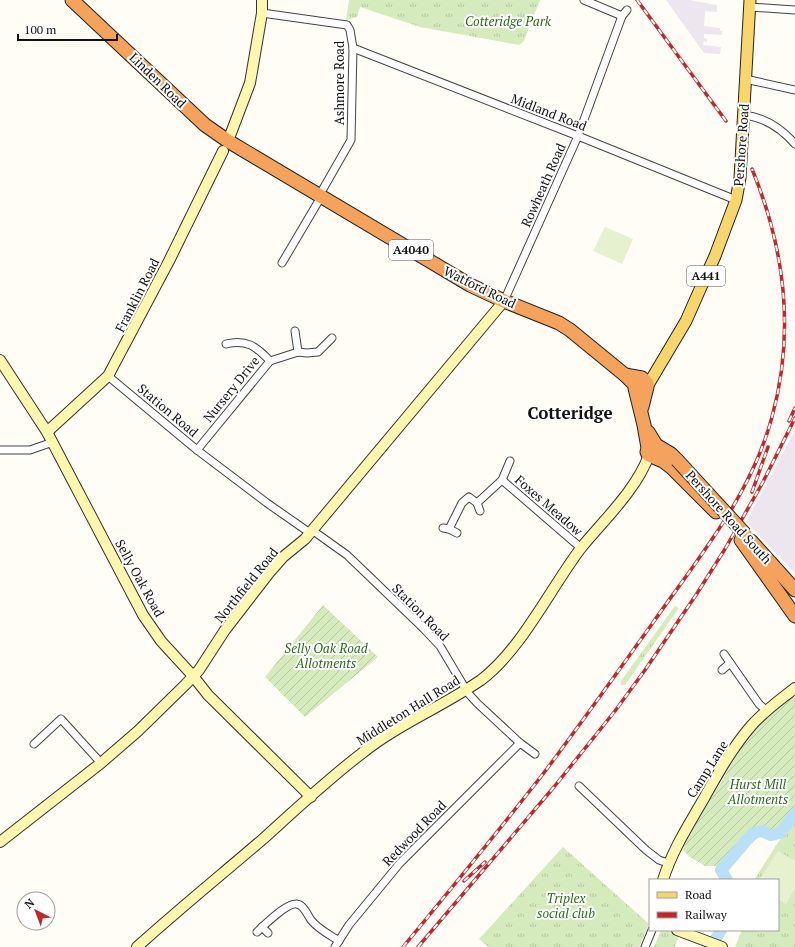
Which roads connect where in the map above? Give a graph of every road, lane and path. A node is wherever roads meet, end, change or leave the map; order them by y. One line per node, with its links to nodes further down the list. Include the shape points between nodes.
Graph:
1 (72, 0): 13 (highway, Linden Road / A4040, via 205,124)
2 (262, 0): 6 (street, Franklin Road)
3 (584, 0): 11 (street, Rowheath Road, via 624,13)
4 (750, 3): 5 (street); 8 (main road, Pershore Road / A441)
5 (795, 10)
6 (262, 13): 7 (street, Ashmore Road, via 347,25); 13 (street, Franklin Road, via 250,83)
7 (353, 48): 11 (street, Midland Road); 14 (street, Ashmore Road, via 351,140)
8 (745, 79): 9 (street); 10 (main road, Pershore Road / A441)
9 (795, 90)
10 (743, 115): 12 (street, via 754,116 782,130); 15 (main road, Pershore Road / A441, via 740,178)
11 (578, 136): 15 (street, Midland Road); 17 (street, Rowheath Road)
12 (795, 144)
13 (225, 146): 14 (highway, Watford Road / A4040); 24 (street, Franklin Road, via 169,261)
14 (320, 197): 16 (street, Ashmore Road); 17 (highway, Watford Road / A4040, via 470,285)
15 (736, 200): 25 (main road, Pershore Road / A441, via 686,321 658,368)
16 (282, 263)
17 (504, 301): 25 (highway, Watford Road / A4040, via 565,326); 35 (street, Northfield Road)
18 (295, 331): 21 (street)
19 (332, 338): 21 (street, Nursery Drive, via 318,352)
20 (226, 344): 23 (street, via 246,343 259,349)
21 (298, 352): 23 (street, Nursery Drive)
22 (0, 360): 26 (street, Selly Oak Road)
23 (270, 361): 29 (street, Nursery Drive)
24 (108, 376): 26 (street, Franklin Road); 29 (street, Station Road)
25 (639, 383): 30 (highway, via 642,419)
26 (47, 432): 27 (street, Selly Oak Road)
27 (53, 442): 28 (street, via 30,450); 44 (street, Selly Oak Road, via 143,615 161,641)
28 (0, 450)
29 (197, 450): 35 (street, Station Road, via 267,503)
30 (653, 451): 37 (highway, Pershore Road South); 37 (highway, Pershore Road South, bridge, via 671,454 733,520 733,524); 38 (street, Middleton Hall Road, via 636,481)
31 (510, 461): 32 (street, Foxes Meadow)
32 (502, 480): 33 (street, Foxes Meadow); 38 (street, Foxes Meadow)
33 (477, 503): 34 (street); 36 (street, via 469,497 462,503 446,528)
34 (480, 511)
35 (311, 532): 44 (street, Northfield Road, via 269,573); 46 (street, Station Road, via 347,555 423,628 440,646)
36 (457, 533)
37 (744, 539): 39 (highway, Pershore Road South); 40 (highway, Pershore Road South)
38 (581, 548): 46 (street, Middleton Hall Road, via 520,638 496,666)
39 (795, 590)
40 (795, 616)
41 (724, 654): 42 (street)
42 (730, 663): 43 (street); 47 (street)
43 (722, 670)
44 (194, 676): 51 (street, Northfield Road, via 138,732); 53 (street, Selly Oak Road, via 208,695)
45 (795, 688): 47 (street, Camp Lane)
46 (466, 689): 48 (street, Station Road, via 477,703); 53 (street, Middleton Hall Road, via 385,736)
47 (766, 710): 55 (street, Camp Lane, via 742,738 715,779)
48 (520, 743): 50 (street, Station Road); 60 (street, Redwood Road, via 400,863 349,925)
49 (34, 744): 51 (street, via 61,719)
50 (535, 754)
51 (101, 763): 54 (street, Northfield Road)
52 (579, 786): 55 (street, via 646,850)
53 (311, 797): 61 (street, Middleton Hall Road)
54 (0, 842)
55 (668, 863): 56 (street, Camp Lane)
56 (663, 879)
57 (652, 931): 62 (street)
58 (680, 931): 63 (street)
59 (268, 933): 60 (street, via 259,930 288,906 299,904 312,922)
60 (337, 944)
61 (137, 947)
62 (645, 947)
63 (722, 947)

